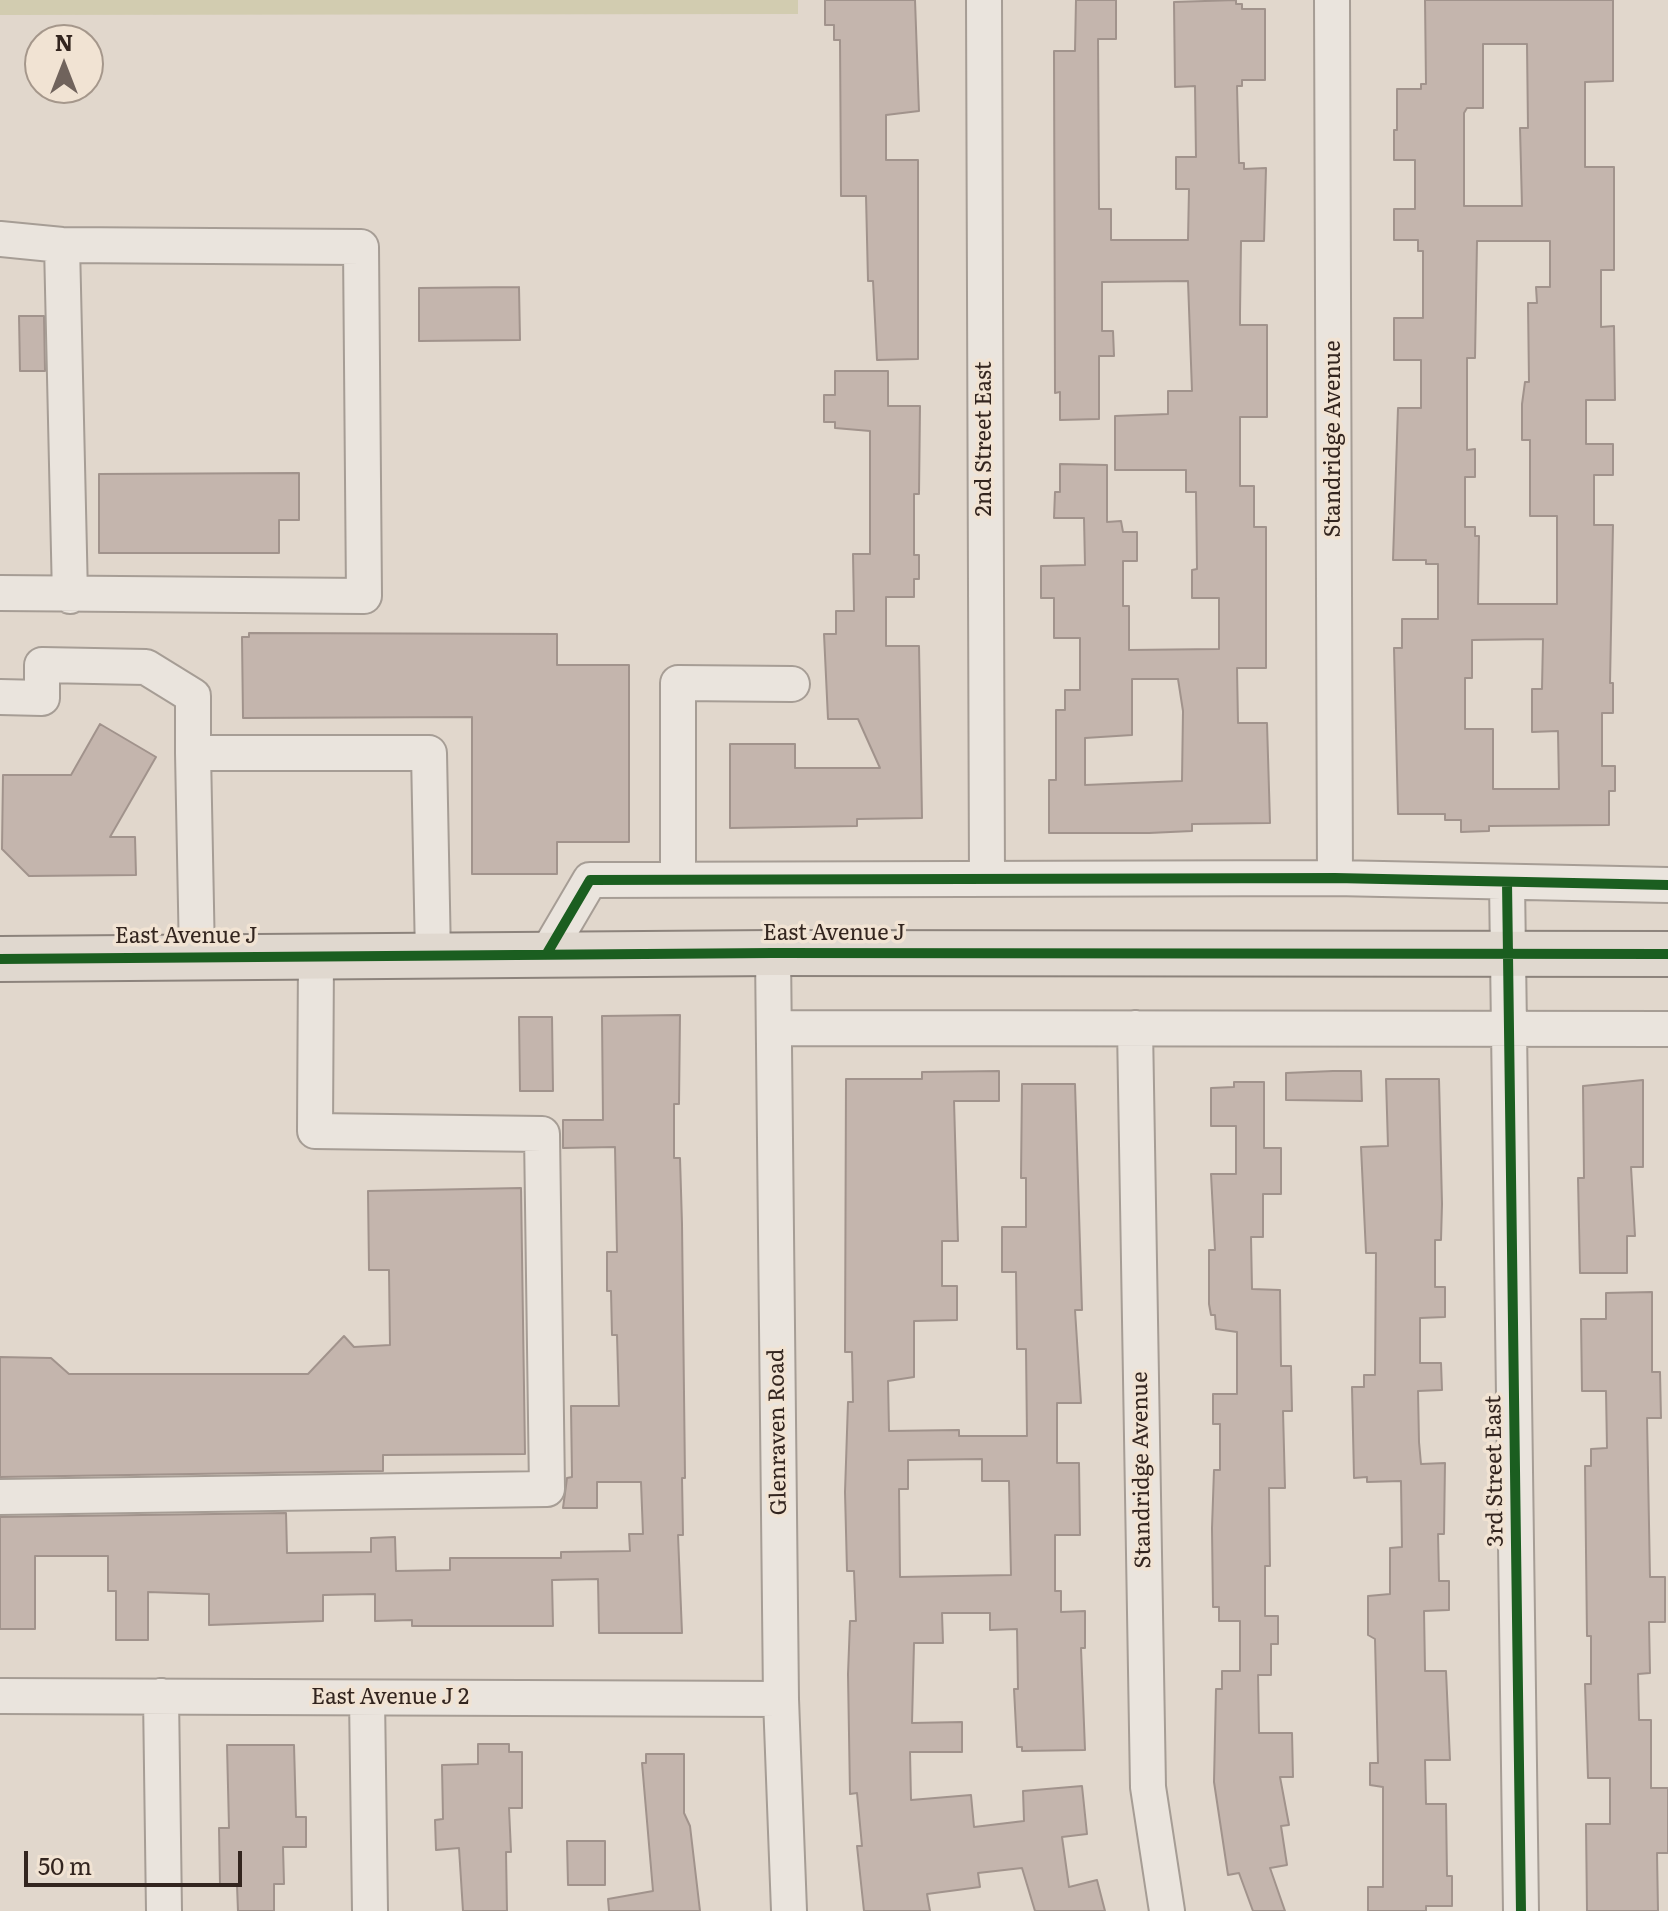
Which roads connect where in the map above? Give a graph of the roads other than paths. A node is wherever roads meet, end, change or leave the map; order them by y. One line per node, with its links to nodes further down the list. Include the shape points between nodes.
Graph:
1 (984, 0): 10 (street, 2nd Street East)
2 (1332, 0): 11 (street, Standridge Avenue)
3 (0, 239): 4 (street)
4 (62, 245): 6 (street); 6 (street, via 361,247 364,596)
5 (0, 593): 6 (street)
6 (70, 596)
7 (792, 684): 12 (street, via 678,683)
8 (0, 697): 9 (street, via 42,698 42,665 146,667 193,696)
9 (193, 753): 19 (street, via 429,753); 21 (street)
10 (987, 878): 11 (street); 12 (street)
11 (1335, 878): 13 (street)
12 (678, 879): 17 (street, via 590,880)
13 (1507, 882): 14 (street); 20 (street, 3rd Street East)
14 (1668, 885)
15 (773, 953): 17 (main road, East Avenue J); 20 (main road, East Avenue J); 23 (street, Glenraven Road)
16 (1668, 954): 20 (main road, East Avenue J)
17 (546, 955): 19 (main road, East Avenue J)
18 (316, 956): 19 (main road, East Avenue J); 21 (main road, East Avenue J); 27 (street, via 315,1131 542,1134 547,1489)
19 (433, 956)
20 (1508, 956): 26 (street, 3rd Street East)
21 (197, 957): 22 (main road, East Avenue J)
22 (0, 959)
23 (774, 1028): 24 (street); 31 (street, Glenraven Road)
24 (1135, 1028): 26 (street); 35 (street, Standridge Avenue, via 1148,1787)
25 (1668, 1029): 26 (street)
26 (1508, 1031): 36 (street, 3rd Street East)
27 (0, 1497)
28 (0, 1696): 29 (street, East Avenue J 2)
29 (161, 1696): 30 (street, East Avenue J 2); 32 (street)
30 (367, 1698): 31 (street, East Avenue J 2); 33 (street)
31 (781, 1699): 34 (street, Glenraven Road)
32 (164, 1911)
33 (370, 1911)
34 (789, 1911)
35 (1167, 1911)
36 (1521, 1911)

